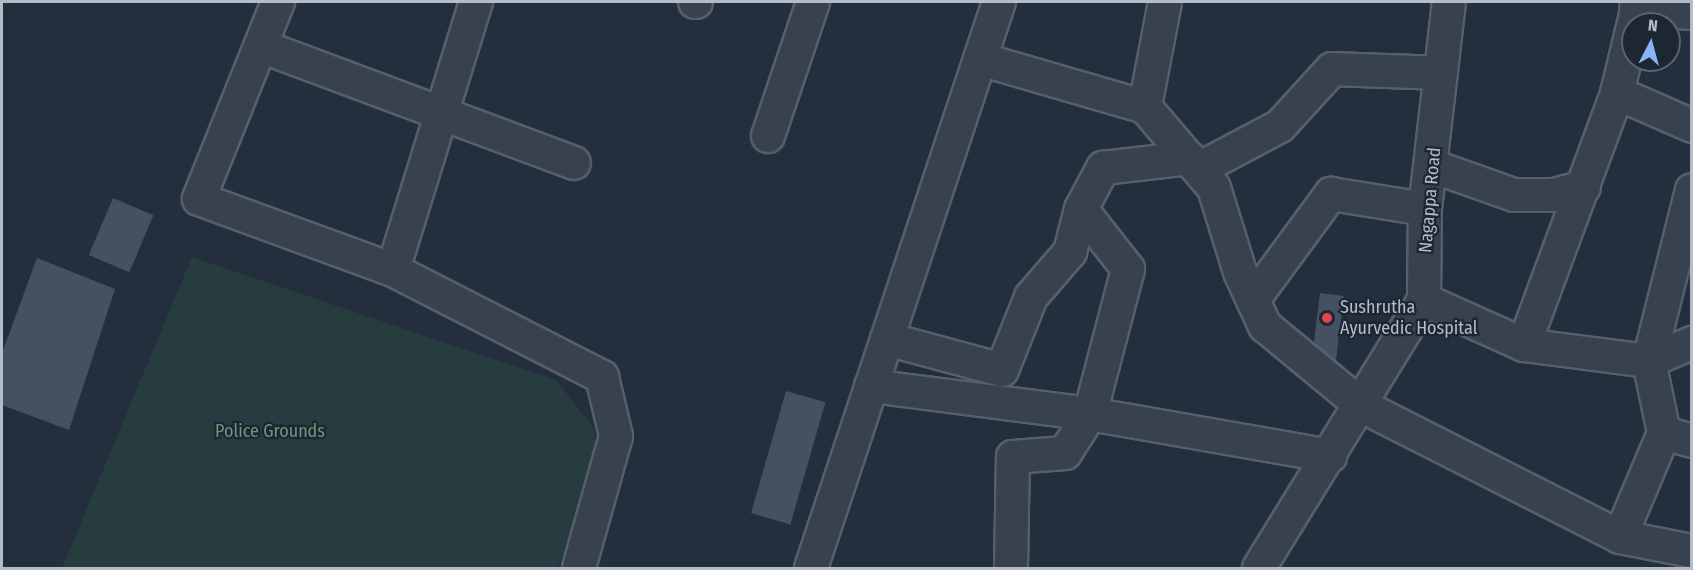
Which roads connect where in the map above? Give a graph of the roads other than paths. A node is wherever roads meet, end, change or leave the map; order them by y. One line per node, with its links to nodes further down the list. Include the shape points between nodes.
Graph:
1 (278, 2): 9 (street)
2 (476, 2): 14 (street)
3 (813, 2): 16 (street)
4 (999, 2): 10 (street)
5 (1165, 2): 13 (street)
6 (1449, 2): 11 (street, Nagappa Road)
7 (1638, 5): 8 (street); 12 (street)
8 (1692, 13)
9 (261, 46): 14 (street); 24 (street, via 199,199)
10 (980, 59): 13 (street); 27 (street)
11 (1441, 73): 18 (street, via 1332,69 1280,126); 19 (street, Nagappa Road)
12 (1617, 93): 15 (street); 20 (street)
13 (1145, 107): 18 (street)
14 (444, 112): 17 (street); 24 (street)
15 (1692, 126)
16 (768, 136)
17 (574, 163)
18 (1194, 164): 22 (street, via 1103,168); 25 (street, via 1214,188)
19 (1432, 166): 20 (street, via 1514,195 1554,195); 23 (street, Nagappa Road)
20 (1584, 187): 29 (street)
21 (1692, 190): 30 (street)
22 (1081, 209): 27 (street, via 1070,252 1031,297 1002,370); 33 (street, via 1128,269)
23 (1425, 209): 25 (street, via 1331,194); 26 (street, Nagappa Road)
24 (393, 270): 38 (street, via 602,377 616,436)
25 (1253, 300): 32 (street, via 1265,326)
26 (1424, 300): 29 (street); 32 (street, Nagappa Road)
27 (887, 339): 31 (street)
28 (1692, 343): 30 (street)
29 (1524, 345): 30 (street)
30 (1649, 361): 34 (street)
31 (872, 386): 33 (street); 39 (street)
32 (1362, 406): 35 (street, Nagappa Road); 36 (street)
33 (1090, 414): 35 (street); 40 (street, via 1065,453 1013,457)
34 (1678, 437): 36 (street)
35 (1330, 456): 41 (street, Nagappa Road)
36 (1620, 537): 37 (street)
37 (1692, 551)
38 (579, 568)
39 (811, 568)
40 (1011, 568)
41 (1259, 568)

